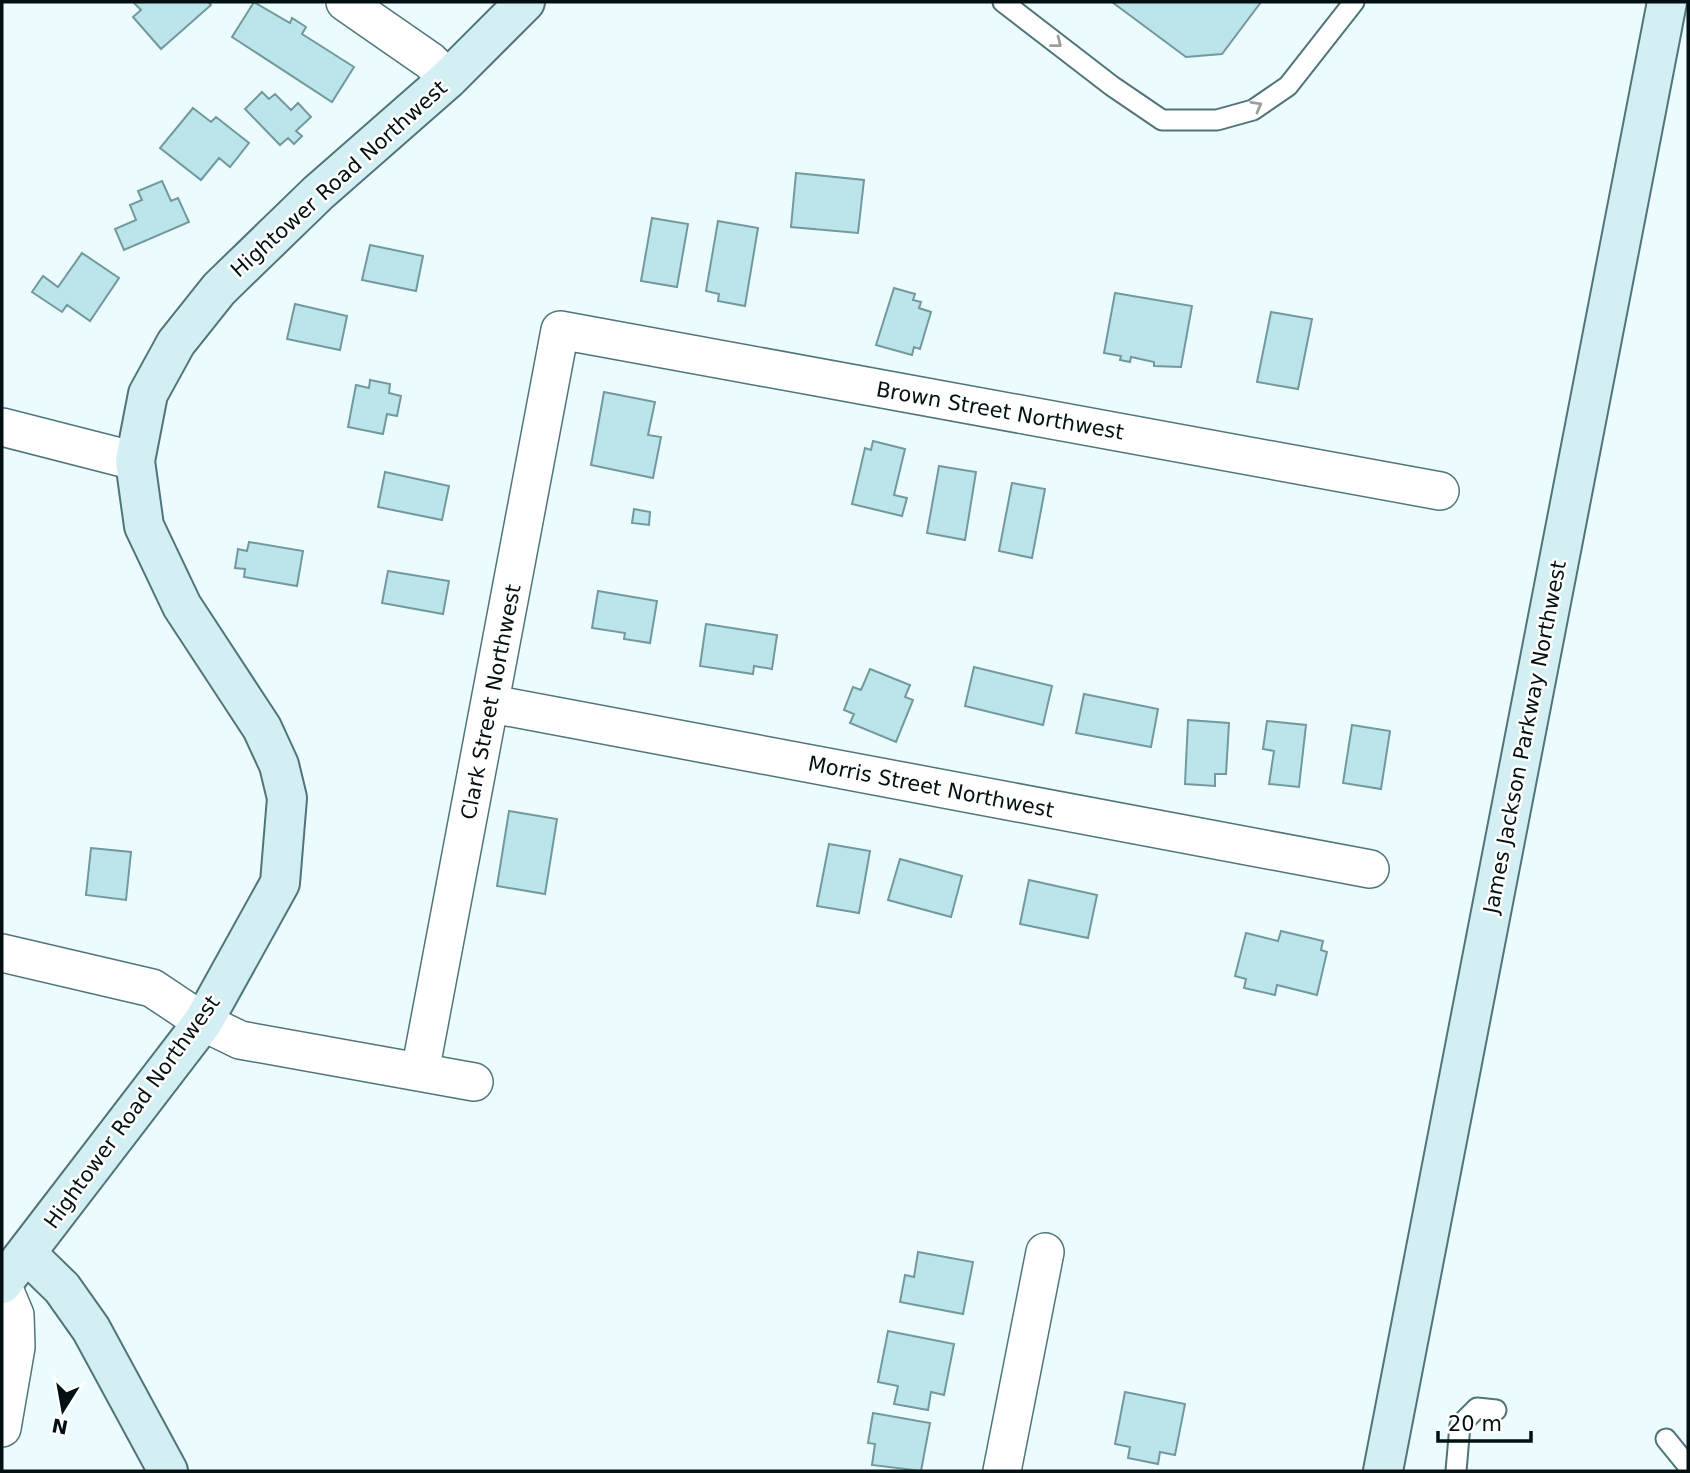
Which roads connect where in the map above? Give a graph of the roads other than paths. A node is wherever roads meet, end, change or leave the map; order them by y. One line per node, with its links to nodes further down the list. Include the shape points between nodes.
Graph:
1 (345, 2): 6 (street, via 430,61)
2 (525, 2): 6 (street, Hightower Road Northwest)
3 (1003, 2): 4 (lane, one-way to 4, via 1163,120 1217,120 1253,110 1288,86)
4 (1354, 2)
5 (1667, 2): 26 (street, James Jackson Parkway Northwest)
6 (448, 79): 9 (street, Hightower Road Northwest, via 318,193 219,289 176,342 148,394)
7 (560, 330): 10 (street, Brown Street Northwest); 11 (street, Clark Street Northwest)
8 (2, 427): 9 (street)
9 (135, 461): 14 (street, Hightower Road Northwest, via 144,526 182,606 262,728 287,797 279,883)
10 (1440, 491)
11 (492, 704): 12 (street, Morris Street Northwest); 15 (street, Clark Street Northwest)
12 (1370, 869)
13 (2, 953): 14 (street, via 152,988)
14 (203, 1022): 15 (street, via 240,1040); 18 (street, Hightower Road Northwest)
15 (420, 1072): 16 (street)
16 (474, 1082)
17 (1045, 1252): 25 (street)
18 (27, 1254): 19 (street, Hightower Road Northwest); 24 (street, via 62,1288 91,1329)
19 (2, 1284): 21 (street, via 15,1315 16,1347)
20 (1496, 1410): 27 (lane, via 1477,1408 1460,1425)
21 (2, 1428)
22 (1667, 1439): 23 (lane)
23 (1688, 1466)
24 (168, 1471)
25 (1002, 1471)
26 (1383, 1471)
27 (1456, 1471)

